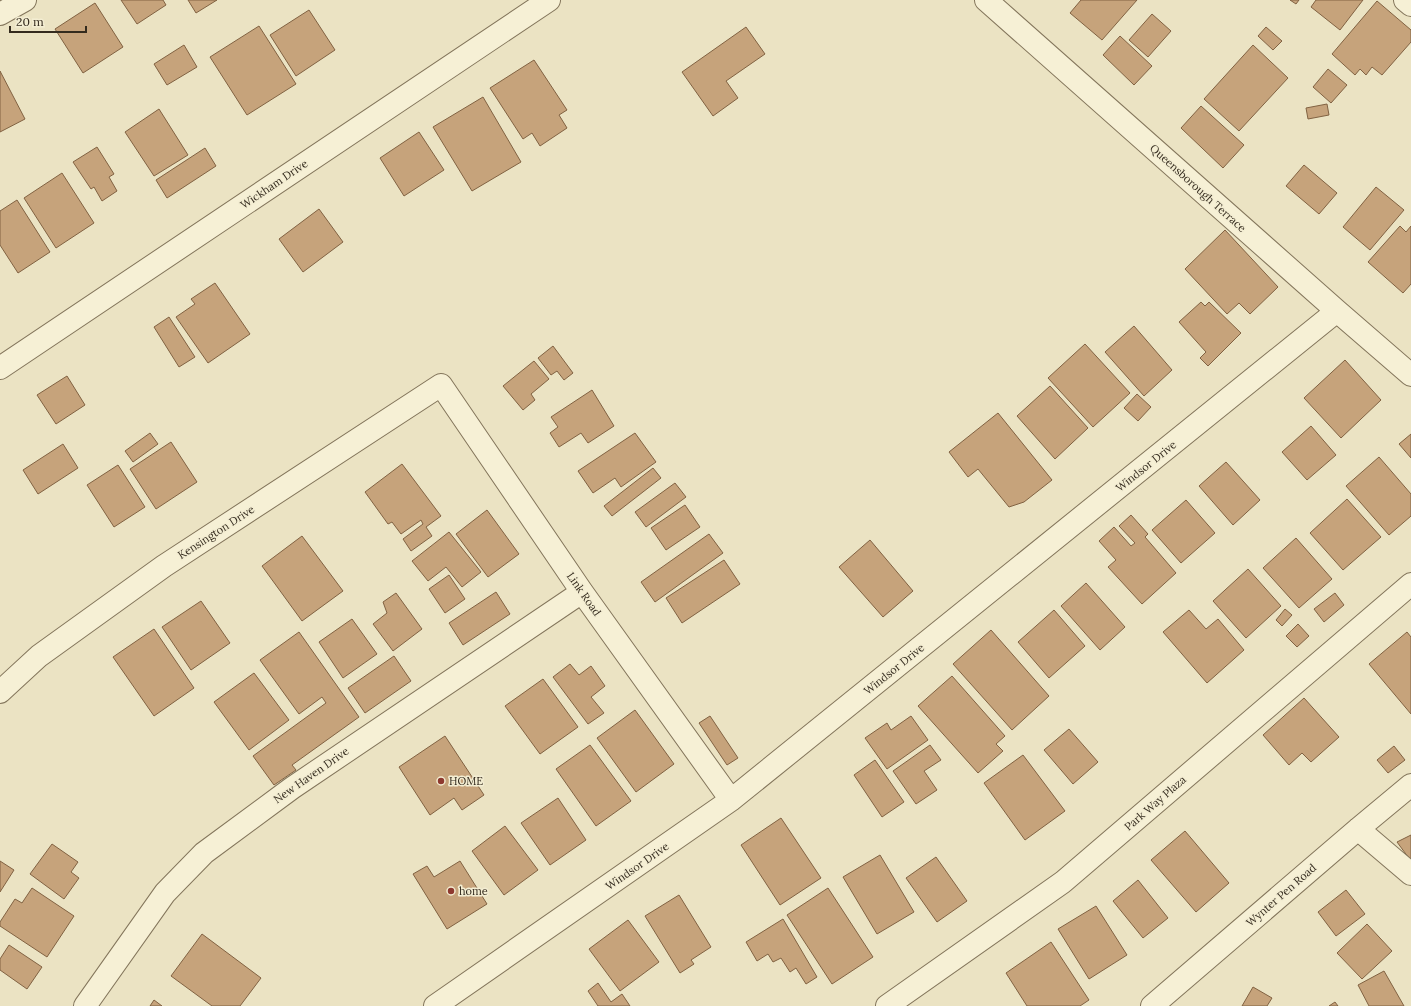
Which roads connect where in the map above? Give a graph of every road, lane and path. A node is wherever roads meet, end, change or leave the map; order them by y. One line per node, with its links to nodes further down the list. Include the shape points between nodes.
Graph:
1 (25, 0): 6 (street)
2 (548, 0): 8 (street, Wickham Drive)
3 (986, 0): 7 (street, Queensborough Terrace)
4 (1406, 0): 5 (street)
5 (1411, 4)
6 (0, 14)
7 (1337, 311): 9 (street, Queensborough Terrace); 15 (street, Windsor Drive)
8 (0, 368)
9 (1411, 375)
10 (441, 385): 12 (street, Link Road); 13 (street, Kensington Drive, via 164,566 39,656)
11 (1411, 584): 20 (street, Park Way Plaza, via 1063,882)
12 (582, 592): 15 (street, Link Road); 18 (street, New Haven Drive, via 292,788 204,853 164,893)
13 (0, 692)
14 (1411, 785): 16 (street, Wynter Pen Road)
15 (731, 800): 19 (street, Windsor Drive)
16 (1358, 828): 17 (street); 21 (street, Wynter Pen Road)
17 (1411, 874)
18 (85, 1006)
19 (435, 1006)
20 (887, 1006)
21 (1152, 1006)

